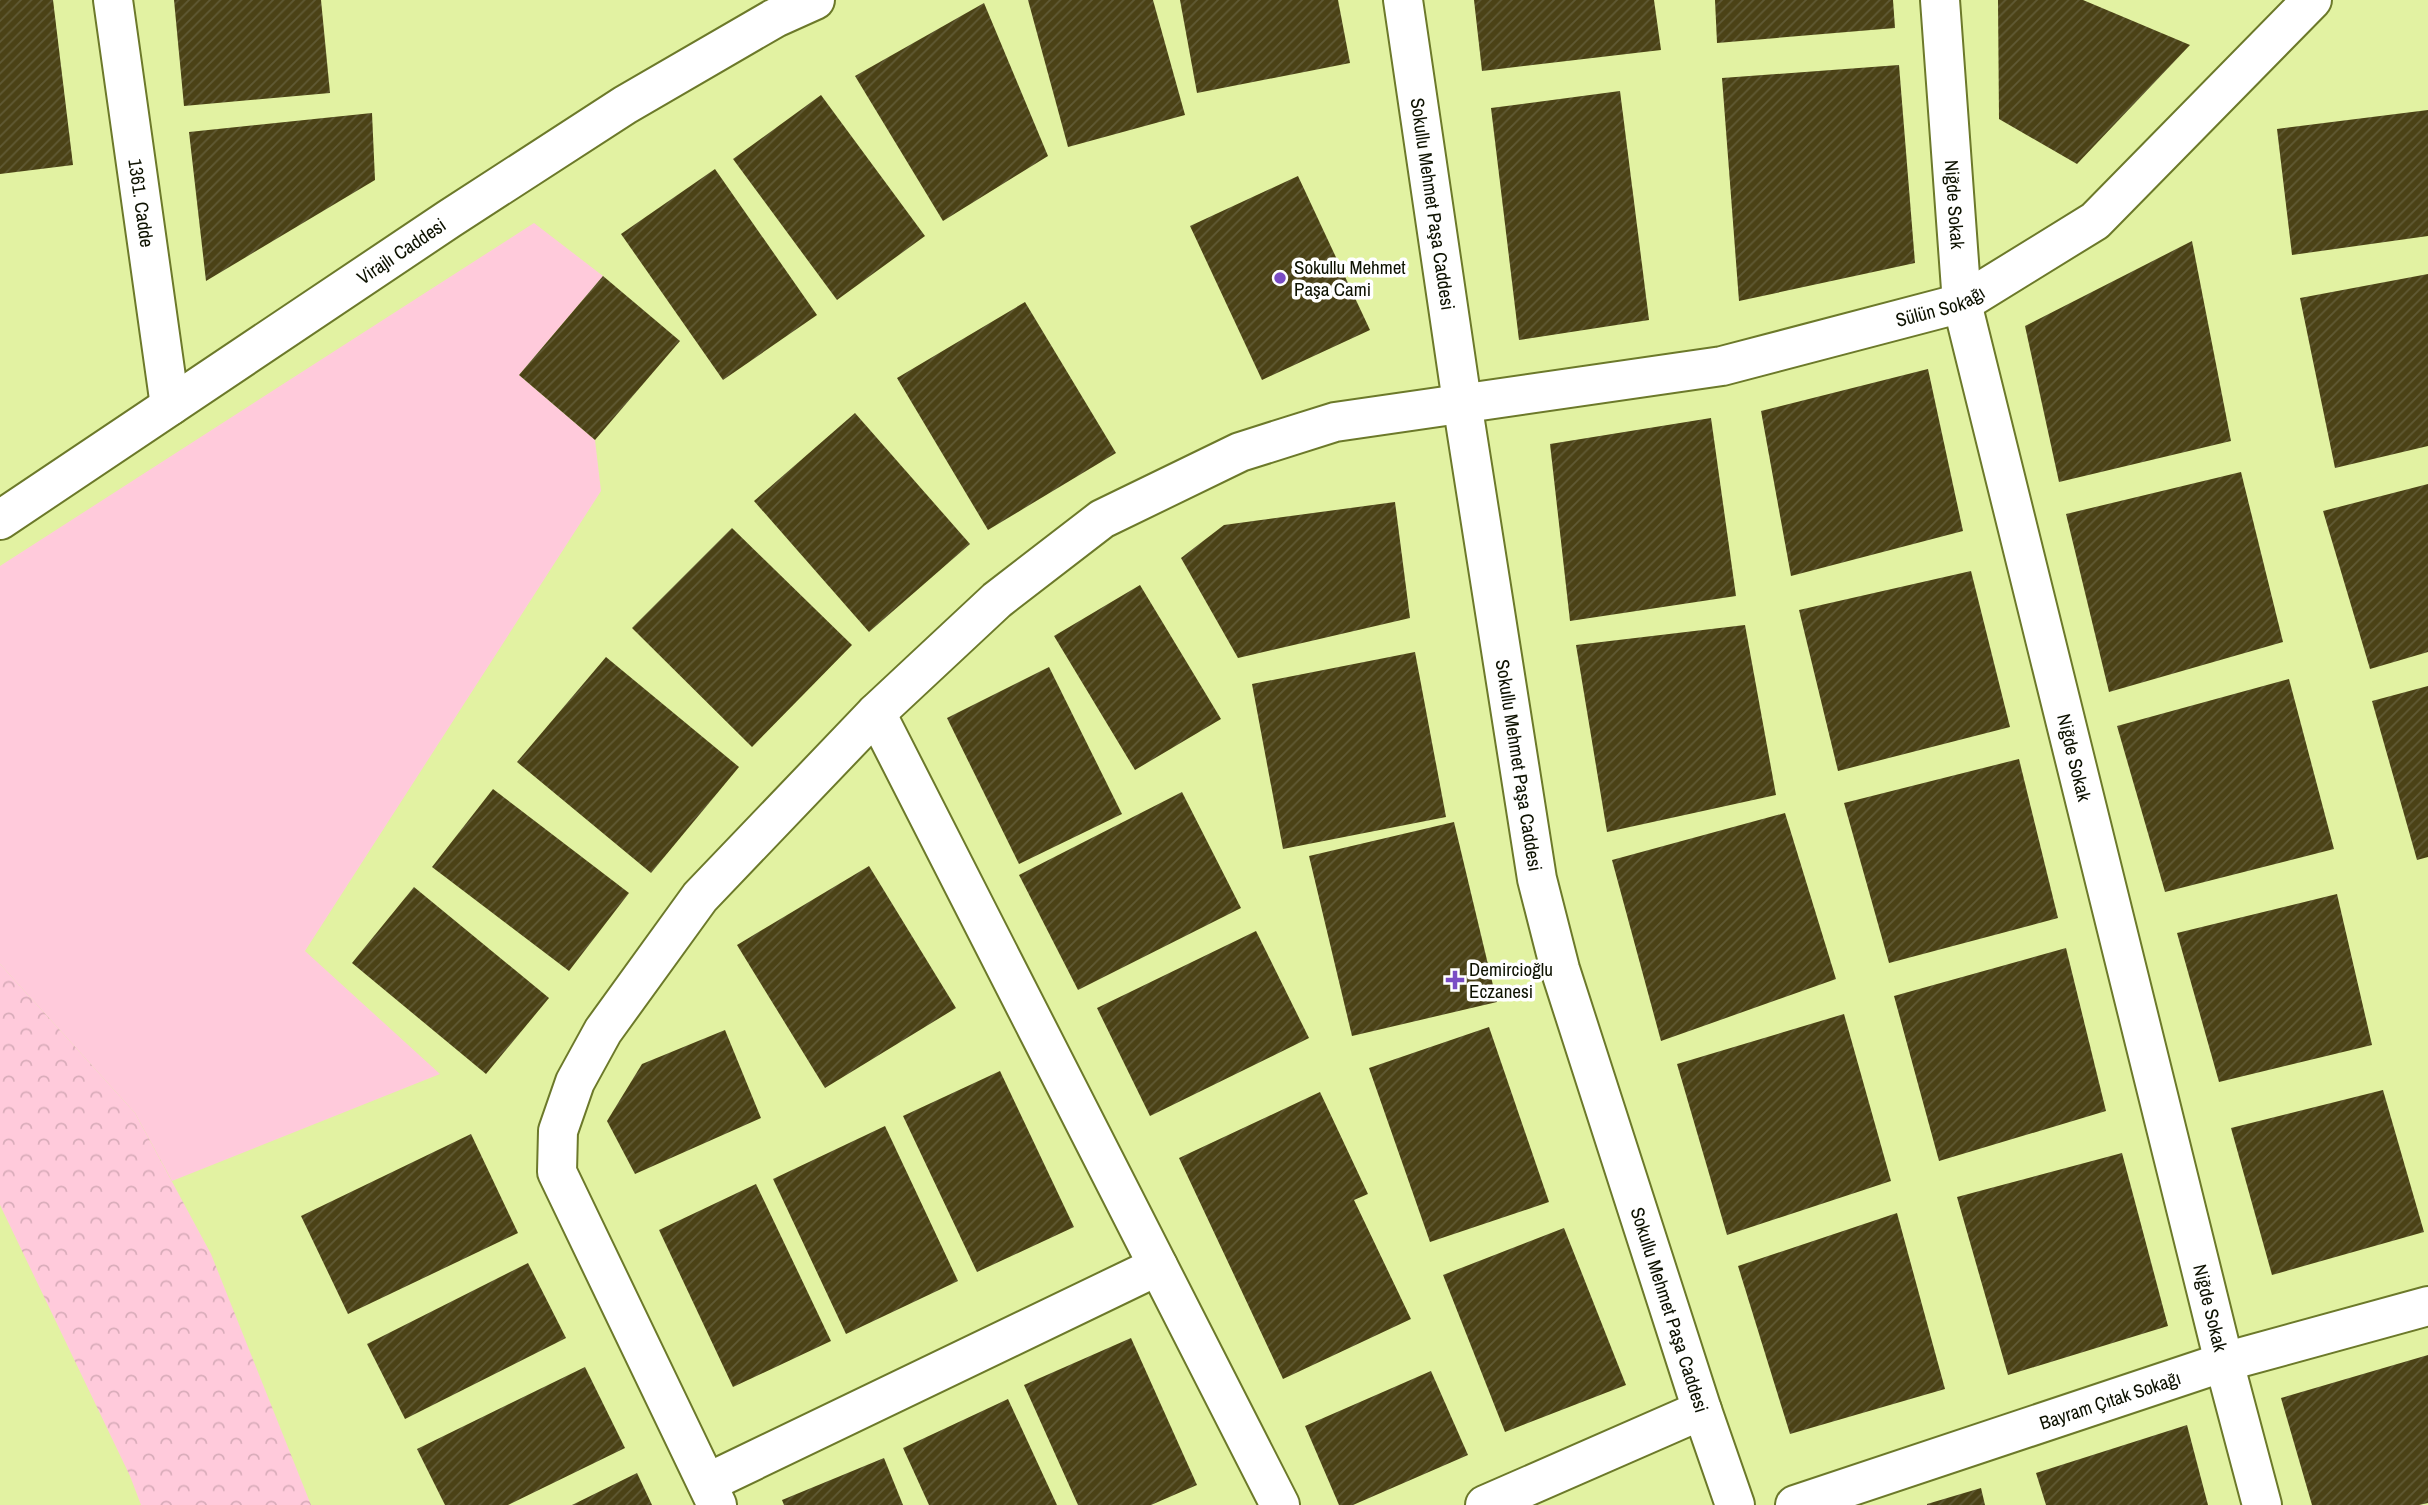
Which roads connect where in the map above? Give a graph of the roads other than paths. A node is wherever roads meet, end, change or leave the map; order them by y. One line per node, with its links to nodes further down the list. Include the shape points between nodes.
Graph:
1 (113, 0): 9 (street, 1361. Cadde)
2 (815, 0): 6 (street, Virajlı Caddesi)
3 (1403, 0): 8 (street, Sokullu Mehmet Paşa Caddesi)
4 (1940, 0): 7 (street, Niğde Sokak)
5 (2312, 0): 7 (street, Sülün Sokağı, via 2095,221)
6 (774, 9): 9 (street, Virajlı Caddesi)
7 (1962, 303): 8 (street, Sülün Sokağı, via 1723,366); 14 (street, Niğde Sokak)
8 (1462, 402): 11 (street, Sülün Sokağı, via 1335,422 1240,452 1102,519 997,600); 15 (street, Sokullu Mehmet Paşa Caddesi, via 1537,879 1560,969)
9 (170, 406): 10 (street, Virajlı Caddesi)
10 (0, 520)
11 (876, 713): 12 (street); 16 (street, Sülün Sokağı, via 700,897 603,1031 575,1082 558,1131 557,1172)
12 (1158, 1266): 16 (street); 17 (street)
13 (2428, 1306): 14 (street, Bayram Çıtak Sokağı)
14 (2224, 1362): 20 (street, Bayram Çıtak Sokağı); 21 (street, Niğde Sokak)
15 (1702, 1410): 18 (street); 19 (street, Sokullu Mehmet Paşa Caddesi)
16 (712, 1494)
17 (1280, 1505)
18 (1485, 1505)
19 (1735, 1505)
20 (1795, 1505)
21 (2262, 1505)

